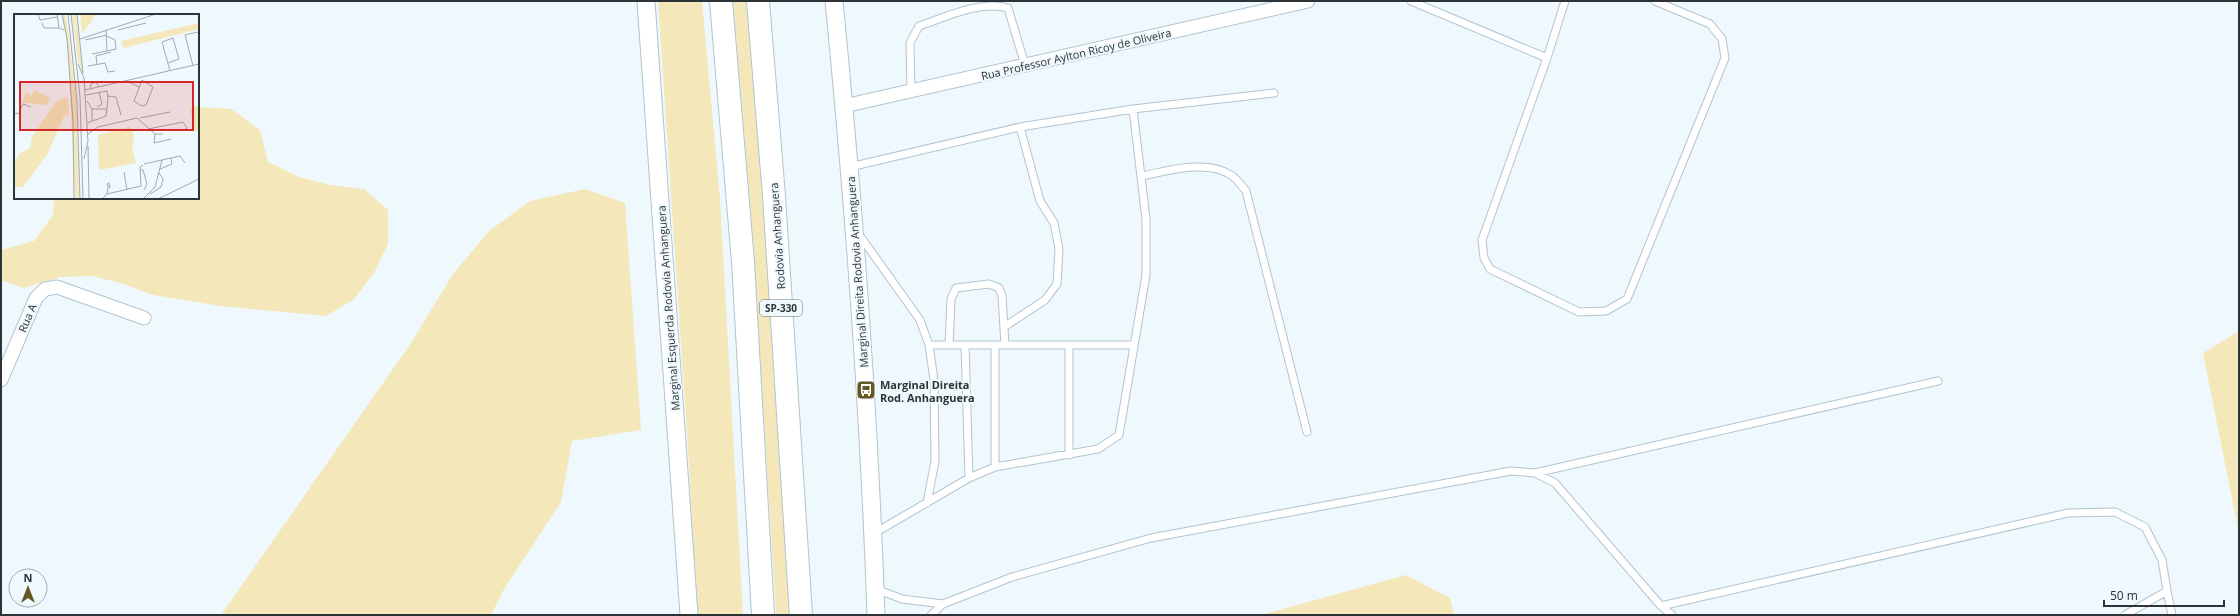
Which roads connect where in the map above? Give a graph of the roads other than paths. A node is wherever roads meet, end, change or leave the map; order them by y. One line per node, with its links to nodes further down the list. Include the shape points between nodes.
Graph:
1 (646, 1): 41 (street, Marginal Esquerda Rodovia Anhanguera)
2 (721, 1): 42 (highway, SP-330, via 742,248)
3 (758, 1): 43 (highway, Rodovia Anhanguera / SP-330, via 774,196)
4 (834, 1): 13 (street, Marginal Direita Rodovia Anhanguera)
5 (1308, 1): 10 (street, Rua Professor Aylton Ricoy de Oliveira)
6 (1411, 1): 9 (lane)
7 (1565, 1): 9 (lane)
8 (1655, 1): 9 (lane, via 1710,24 1722,39 1725,58 1627,299 1606,311 1580,312 1490,268 1484,258 1482,240)
9 (1547, 58)
10 (1025, 65): 11 (street, Rua Professor Aylton Ricoy de Oliveira); 11 (lane, via 1008,8 997,3 982,4 919,26 910,44)
11 (911, 91): 13 (street, Rua Professor Aylton Ricoy de Oliveira)
12 (1274, 93): 14 (lane)
13 (844, 106): 16 (street, Marginal Direita Rodovia Anhanguera)
14 (1133, 109): 15 (lane); 17 (lane)
15 (1020, 127): 16 (lane); 20 (lane, via 1040,201 1054,223 1059,249 1057,284 1045,300)
16 (850, 167): 18 (street, Marginal Direita Rodovia Anhanguera)
17 (1141, 176): 27 (lane, via 1146,219 1146,275); 30 (lane, via 1194,167 1216,169 1232,176 1246,191)
18 (854, 228): 21 (lane, via 920,320); 36 (street, Marginal Direita Rodovia Anhanguera)
19 (144, 318): 28 (street, Rua A, via 57,287 45,290 36,298)
20 (1004, 327): 22 (lane, via 999,288 989,284 956,288 951,299); 25 (lane)
21 (929, 346): 22 (lane); 35 (lane, via 934,380 935,461)
22 (949, 346): 23 (lane)
23 (965, 346): 24 (lane); 34 (lane)
24 (995, 346): 25 (lane); 32 (lane)
25 (1005, 346): 26 (lane)
26 (1070, 346): 27 (lane); 31 (lane)
27 (1134, 346): 31 (lane, via 1120,435 1098,449)
28 (1, 380)
29 (1938, 381): 33 (lane)
30 (1307, 432)
31 (1069, 455): 32 (lane)
32 (995, 467): 34 (lane)
33 (1535, 473): 39 (lane, via 1510,471 1151,538 1012,577); 40 (lane, via 1555,483)
34 (969, 478): 35 (lane)
35 (927, 503): 36 (lane)
36 (873, 534): 37 (street, Marginal Direita Rodovia Anhanguera)
37 (876, 588): 39 (lane, via 902,599); 44 (street, Marginal Direita Rodovia Anhanguera)
38 (2167, 591): 40 (lane, via 2162,560 2145,527 2115,512 2068,513); 47 (lane); 48 (lane)
39 (943, 604): 45 (lane)
40 (1661, 606): 46 (lane)
41 (689, 615)
42 (763, 615)
43 (801, 615)
44 (876, 615)
45 (931, 615)
46 (1672, 615)
47 (2125, 615)
48 (2172, 615)

